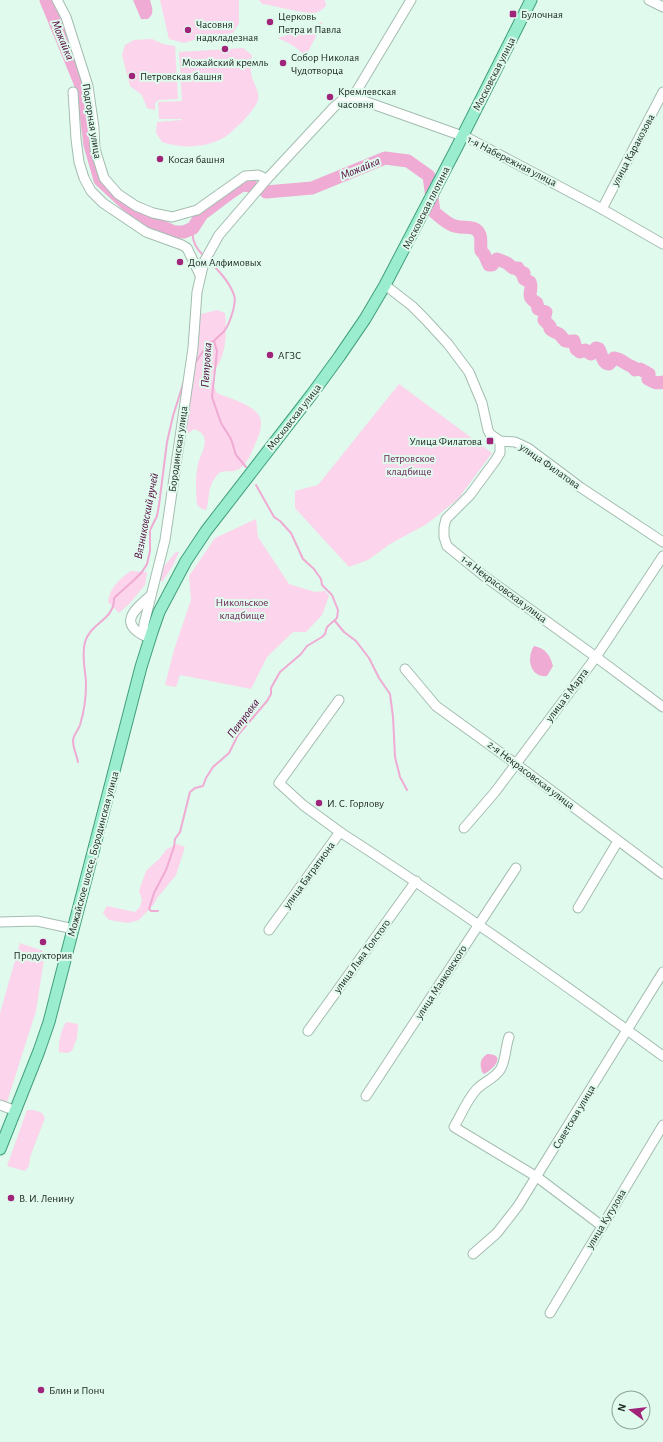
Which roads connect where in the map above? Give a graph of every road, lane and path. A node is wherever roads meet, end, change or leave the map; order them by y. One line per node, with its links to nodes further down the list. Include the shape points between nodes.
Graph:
1 (57, 0): 11 (street, Подгорная улица, via 66,18 88,86 95,149 104,178 118,194 136,206 172,217 197,210 245,176 258,175)
2 (411, 0): 8 (street)
3 (531, 0): 9 (main road, Московская улица)
4 (650, 0): 5 (street)
5 (663, 7)
6 (73, 92): 15 (street, via 79,162 91,191 103,203 146,232 182,244 187,248)
7 (663, 92): 12 (street, улица Каракозова)
8 (353, 97): 9 (street, 1-я Набережная улица); 11 (street, via 345,98 334,107)
9 (463, 136): 10 (main road, Московская улица); 12 (street, 1-я Набережная улица)
10 (457, 147): 14 (main road, Московская плотина)
11 (264, 182): 15 (street, Бородинская улица, via 219,235 204,261)
12 (602, 209): 13 (street, 1-я Набережная улица)
13 (663, 244)
14 (395, 268): 16 (main road, Московская улица)
15 (200, 275): 21 (street, Бородинская улица, via 193,348 164,540)
16 (385, 285): 17 (street, via 412,306 458,357 476,387 488,430); 20 (main road, Московская улица, via 334,364 206,531)
17 (500, 441): 18 (street, улица Филатова, via 515,442 528,448 580,487); 23 (street, 1-я Некрасовская улица, via 500,452 495,461 470,495 446,518 444,537 447,546)
18 (663, 542)
19 (663, 556): 23 (street, улица 8 Марта)
20 (186, 561): 22 (main road, Можайское шоссе, Бородинская улица)
21 (150, 596): 22 (street, Бородинская улица, via 144,624); 22 (street, via 135,609 130,618 132,626)
22 (146, 636): 37 (main road, Можайское шоссе, Бородинская улица)
23 (596, 657): 26 (street, 1-я Некрасовская улица); 27 (street, улица 8 Марта)
24 (405, 669): 27 (street, 2-я Некрасовская улица, via 436,706)
25 (339, 700): 29 (street, улица Багратиона, via 279,783 303,805)
26 (663, 707)
27 (516, 764): 28 (street, улица 8 Марта, via 496,792); 30 (street, 2-я Некрасовская улица)
28 (464, 828)
29 (340, 832): 33 (street); 38 (street, улица Багратиона)
30 (618, 841): 32 (street, 2-я Некрасовская улица); 34 (street)
31 (516, 868): 36 (street, улица Маяковского)
32 (663, 874)
33 (416, 881): 36 (street); 41 (street, улица Льва Толстого)
34 (578, 908)
35 (0, 922): 37 (street, via 37,921)
36 (479, 925): 40 (street); 44 (street, улица Маяковского)
37 (74, 929): 46 (main road, Можайское шоссе, Бородинская улица, via 45,1035)
38 (269, 930)
39 (663, 972): 40 (street, Советская улица)
40 (627, 1030): 43 (street); 49 (street, Советская улица)
41 (308, 1031)
42 (510, 1037): 49 (street, via 499,1071 478,1088 454,1127)
43 (663, 1056)
44 (366, 1096)
45 (0, 1105): 46 (street)
46 (16, 1111): 48 (main road, Можайское шоссе, Бородинская улица)
47 (663, 1125): 50 (street, улица Кутузова)
48 (0, 1149)
49 (537, 1177): 50 (street); 51 (street, Советская улица, via 497,1234)
50 (602, 1226): 52 (street, улица Кутузова)
51 (473, 1254)
52 (550, 1313)

